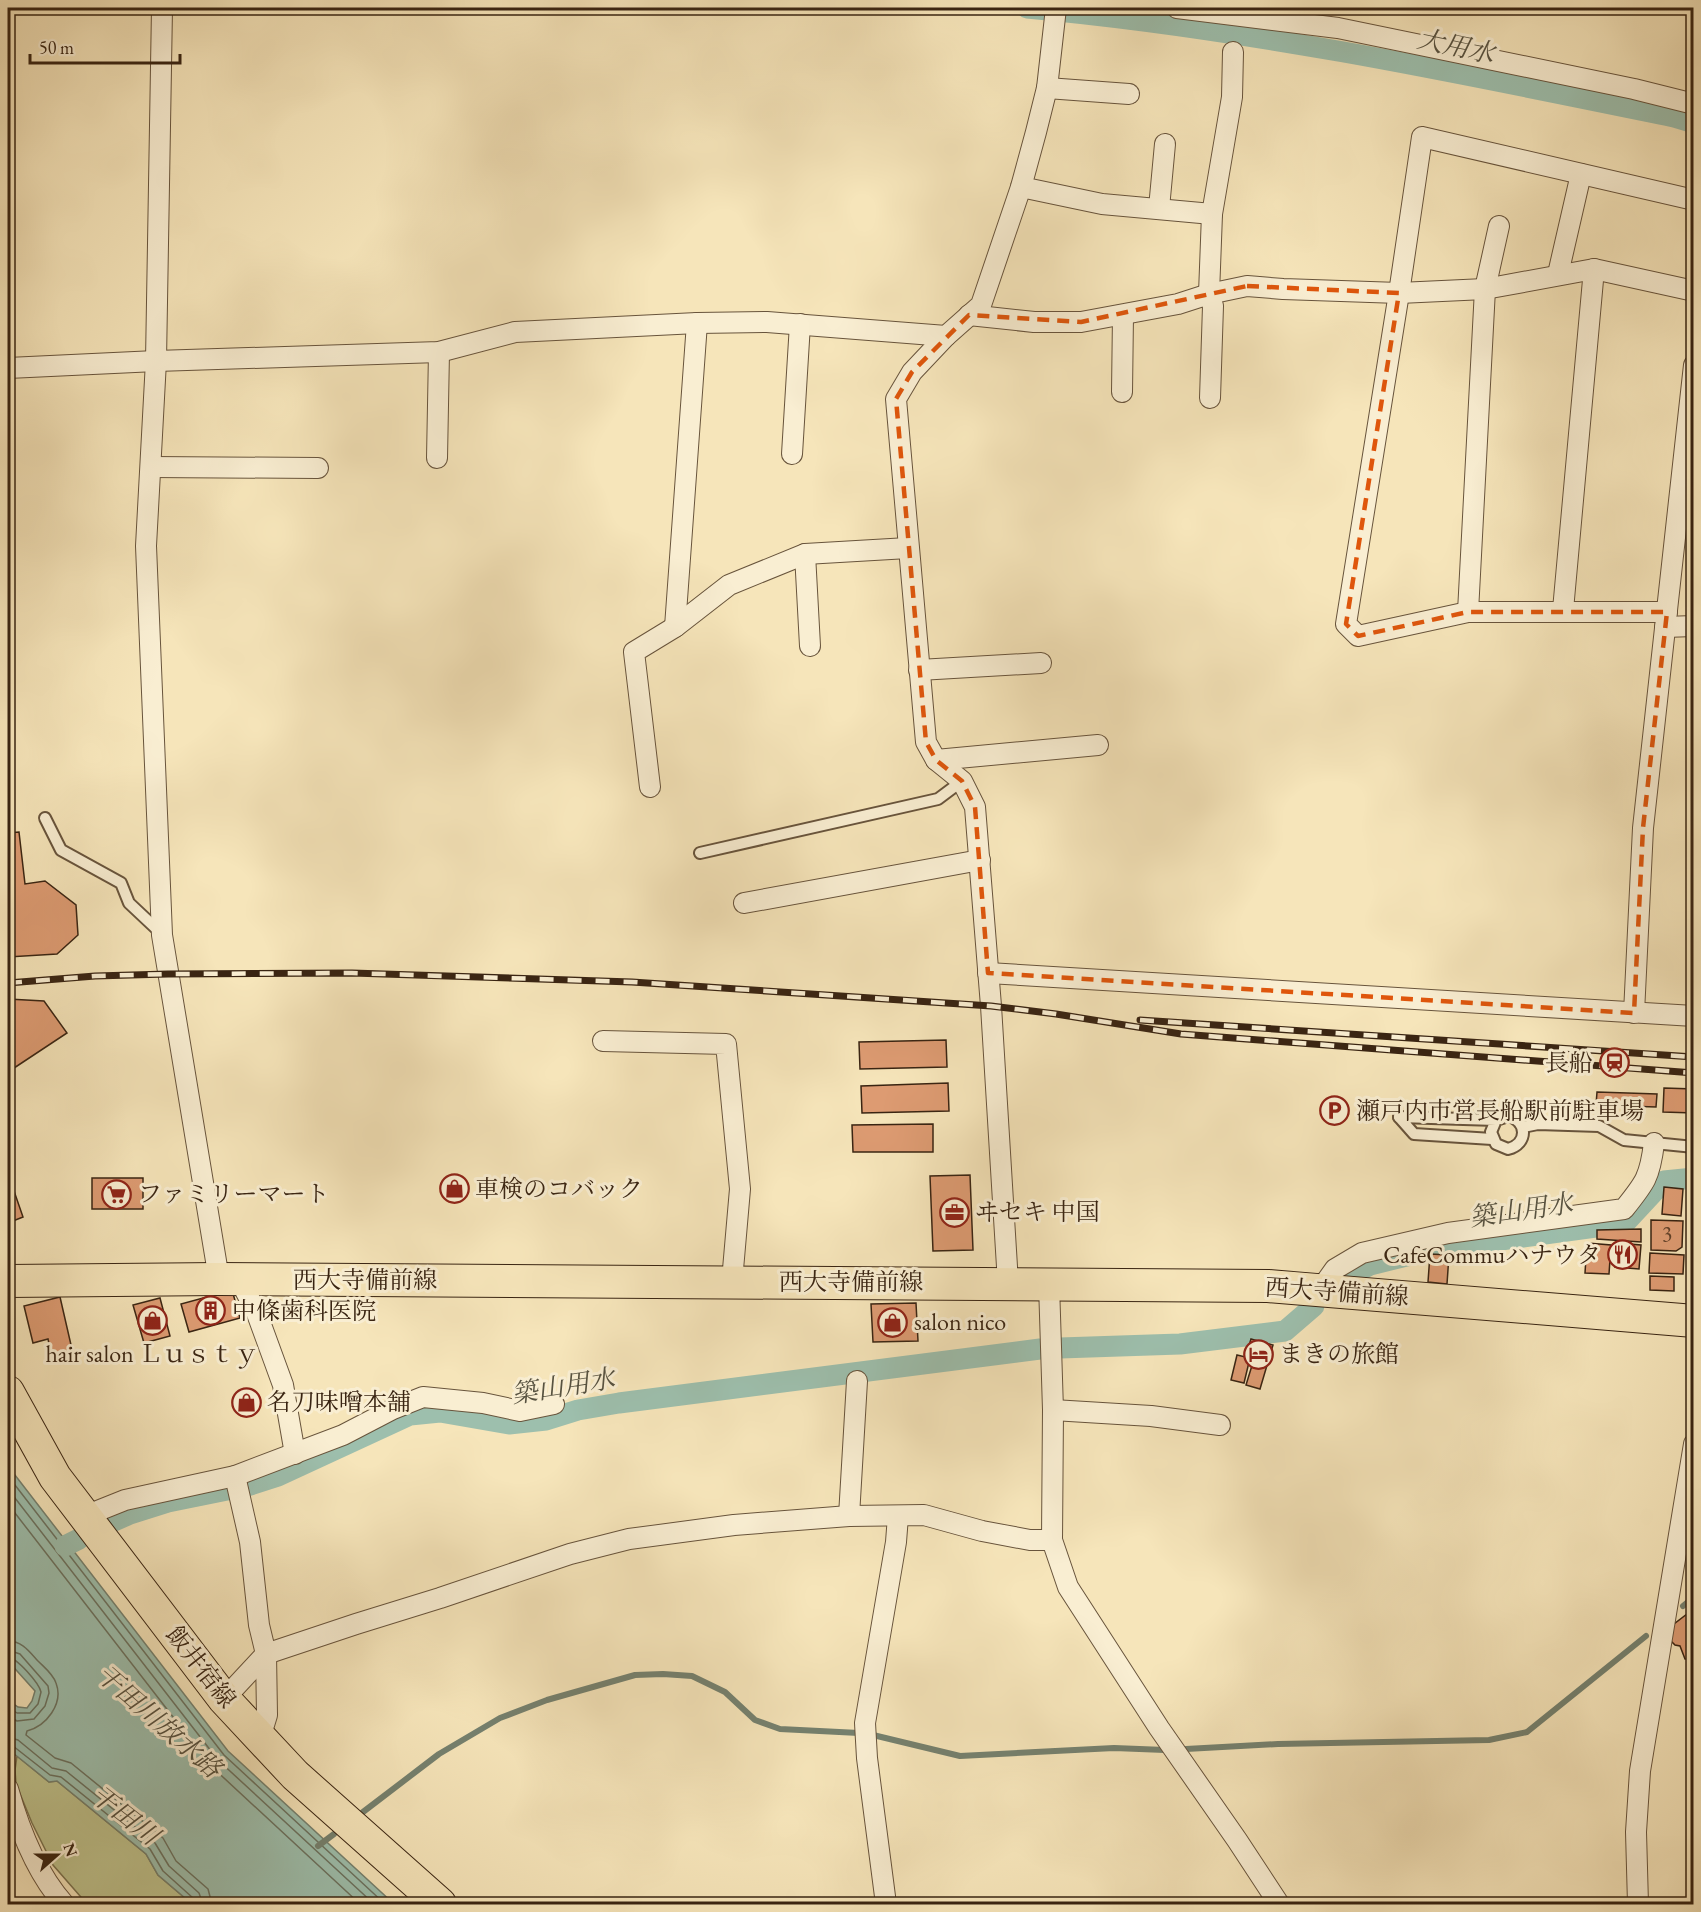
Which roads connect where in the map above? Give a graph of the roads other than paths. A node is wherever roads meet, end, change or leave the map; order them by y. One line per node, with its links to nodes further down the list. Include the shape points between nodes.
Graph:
1 (162, 8): 27 (street)
2 (1177, 8): 7 (street, via 1338,28)
3 (1056, 17): 5 (street)
4 (1233, 52): 13 (street, via 1232,97)
5 (1047, 88): 6 (street); 10 (street)
6 (1129, 94)
7 (1694, 104)
8 (1165, 144): 12 (street)
9 (1581, 174): 11 (street); 16 (street); 19 (street, via 1422,137)
10 (1021, 187): 12 (street, via 1102,204); 21 (street, via 981,304)
11 (1694, 200)
12 (1159, 208): 13 (street)
13 (1212, 214): 20 (street)
14 (1499, 226): 17 (street)
15 (1594, 269): 16 (street); 18 (street); 38 (street)
16 (1558, 274): 17 (street)
17 (1485, 289): 19 (street); 39 (street)
18 (1694, 291)
19 (1399, 293): 20 (street, via 1247,286); 39 (street, via 1346,624 1358,636)
20 (1209, 294): 22 (street); 31 (street, via 1213,306)
21 (969, 315): 22 (street, via 1035,322 1081,322); 25 (street)
22 (1123, 315): 30 (street)
23 (697, 323): 24 (street); 26 (street, via 515,332); 42 (street)
24 (800, 324): 25 (street); 32 (street)
25 (946, 336): 36 (street, via 912,372 896,399)
26 (439, 352): 27 (street); 33 (street)
27 (156, 361): 29 (street); 34 (street)
28 (1694, 365): 40 (street)
29 (8, 368)
30 (1122, 392)
31 (1210, 398)
32 (792, 454)
33 (437, 458)
34 (150, 467): 35 (street); 54 (street, via 146,546)
35 (318, 468)
36 (908, 548): 37 (street); 45 (street)
37 (805, 554): 42 (street, via 729,585); 43 (street)
38 (1563, 610): 39 (street); 40 (street)
39 (1468, 612)
40 (1666, 619): 41 (street); 56 (street, via 1642,828)
41 (1694, 626)
42 (675, 627): 49 (street, via 634,652)
43 (810, 646)
44 (1041, 663): 45 (street)
45 (919, 670): 47 (street, via 926,741)
46 (1098, 745): 47 (street)
47 (936, 760): 48 (street)
48 (962, 781): 51 (lane, via 938,799); 52 (street, via 975,807)
49 (650, 787)
50 (45, 818): 54 (lane, via 61,850 121,883 129,903)
51 (700, 853)
52 (980, 860): 53 (street); 55 (street)
53 (744, 903)
54 (162, 935): 64 (street)
55 (988, 973): 56 (street); 67 (street)
56 (1634, 1013): 57 (street)
57 (1694, 1016)
58 (603, 1041): 66 (street, via 726,1044 741,1190)
59 (1496, 1120): 60 (lane, via 1508,1116 1520,1121); 61 (lane); 61 (lane, via 1399,1117 1414,1134)
60 (1523, 1127): 61 (lane, via 1522,1139 1514,1148 1502,1148); 62 (lane, via 1599,1126 1624,1140)
61 (1492, 1139)
62 (1654, 1143): 63 (lane); 69 (street, via 1651,1168 1642,1187 1623,1209 1448,1233 1362,1253 1335,1269)
63 (1694, 1147)
64 (229, 1279): 65 (main road, 西大寺備前線); 66 (main road, 西大寺備前線); 77 (street, via 256,1311 284,1385)
65 (8, 1281)
66 (732, 1281): 67 (main road, 西大寺備前線)
67 (1008, 1283): 68 (main road, 西大寺備前線)
68 (1049, 1284): 69 (main road, 西大寺備前線); 74 (street)
69 (1320, 1290): 70 (main road, 西大寺備前線)
70 (1694, 1321)
71 (858, 1381): 80 (street)
72 (8, 1392): 79 (main road, 飯井宿線, via 55,1477)
73 (554, 1404): 77 (street, via 520,1411 423,1397)
74 (1053, 1410): 75 (street); 82 (street)
75 (1220, 1425)
76 (1694, 1444): 91 (street, via 1640,1771 1636,1832)
77 (295, 1454): 78 (street)
78 (237, 1485): 79 (street, via 125,1500); 83 (street, via 250,1542)
79 (85, 1516): 84 (main road, 飯井宿線)
80 (849, 1516): 81 (street); 83 (street, via 734,1525 629,1539 570,1554)
81 (898, 1516): 82 (street, via 924,1515 982,1531); 89 (street, via 865,1723)
82 (1052, 1540): 90 (street, via 1068,1587)
83 (266, 1654): 84 (street); 85 (street, via 267,1715)
84 (224, 1699): 85 (main road, 飯井宿線)
85 (261, 1738): 88 (main road, 飯井宿線, via 295,1775)
86 (8, 1789): 87 (street, via 18,1823 53,1892)
87 (64, 1905)
88 (440, 1905)
89 (886, 1905)
90 (1279, 1905)
91 (1638, 1905)

